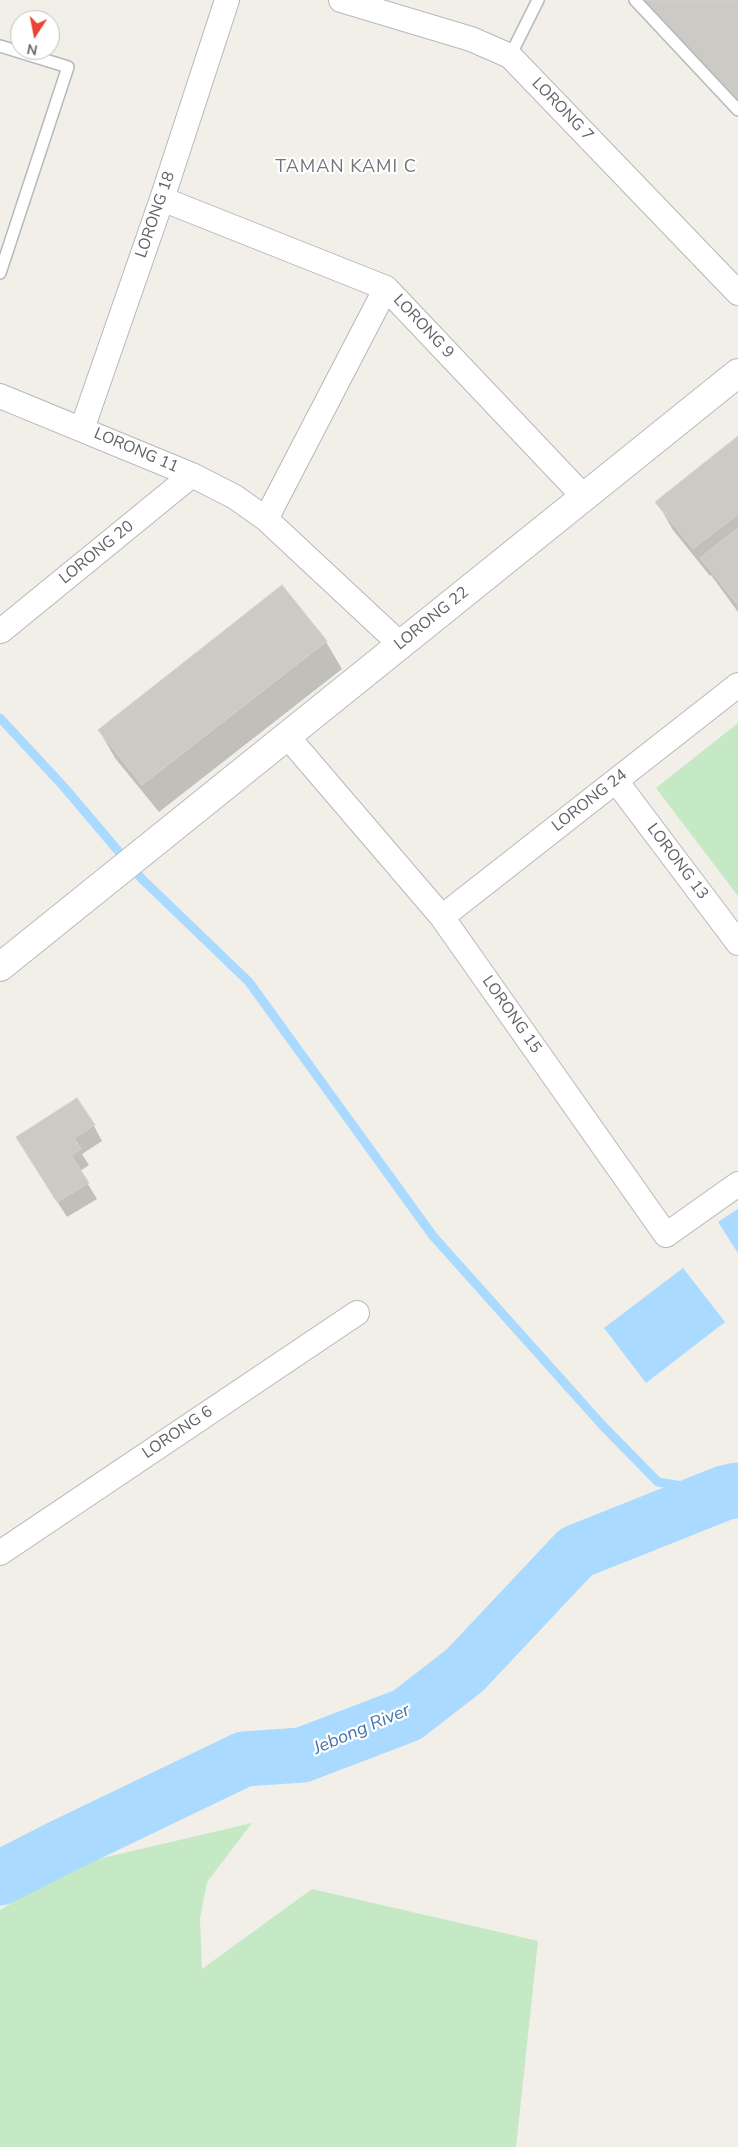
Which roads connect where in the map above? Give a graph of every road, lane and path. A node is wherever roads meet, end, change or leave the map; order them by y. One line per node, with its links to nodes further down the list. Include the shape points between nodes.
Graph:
1 (227, 0): 8 (street, LORONG 18)
2 (341, 0): 6 (street, LORONG 7, via 471,39)
3 (538, 0): 6 (lane)
4 (635, 0): 7 (lane)
5 (0, 46): 9 (lane, via 68,67)
6 (510, 56): 11 (street, LORONG 7)
7 (738, 110)
8 (162, 199): 10 (street, LORONG 9); 14 (street, LORONG 18)
9 (0, 273)
10 (386, 288): 16 (street, LORONG 9); 17 (street)
11 (738, 293)
12 (738, 373): 16 (street, LORONG 22)
13 (0, 396): 14 (street, LORONG 11)
14 (82, 429): 15 (street, LORONG 11)
15 (192, 475): 17 (street, LORONG 11, via 235,497); 18 (street, LORONG 20)
16 (584, 497): 19 (street, LORONG 22)
17 (266, 519): 19 (street, LORONG 11)
18 (1, 630)
19 (401, 644): 21 (street, LORONG 22)
20 (738, 685): 22 (street, LORONG 24)
21 (287, 736): 23 (street, LORONG 15); 25 (street, LORONG 22)
22 (616, 781): 23 (street, LORONG 24); 24 (street, LORONG 13)
23 (442, 917): 26 (street, LORONG 15, via 666,1235)
24 (738, 943)
25 (0, 967)
26 (738, 1184)
27 (356, 1313): 28 (street, LORONG 6)
28 (0, 1553)

